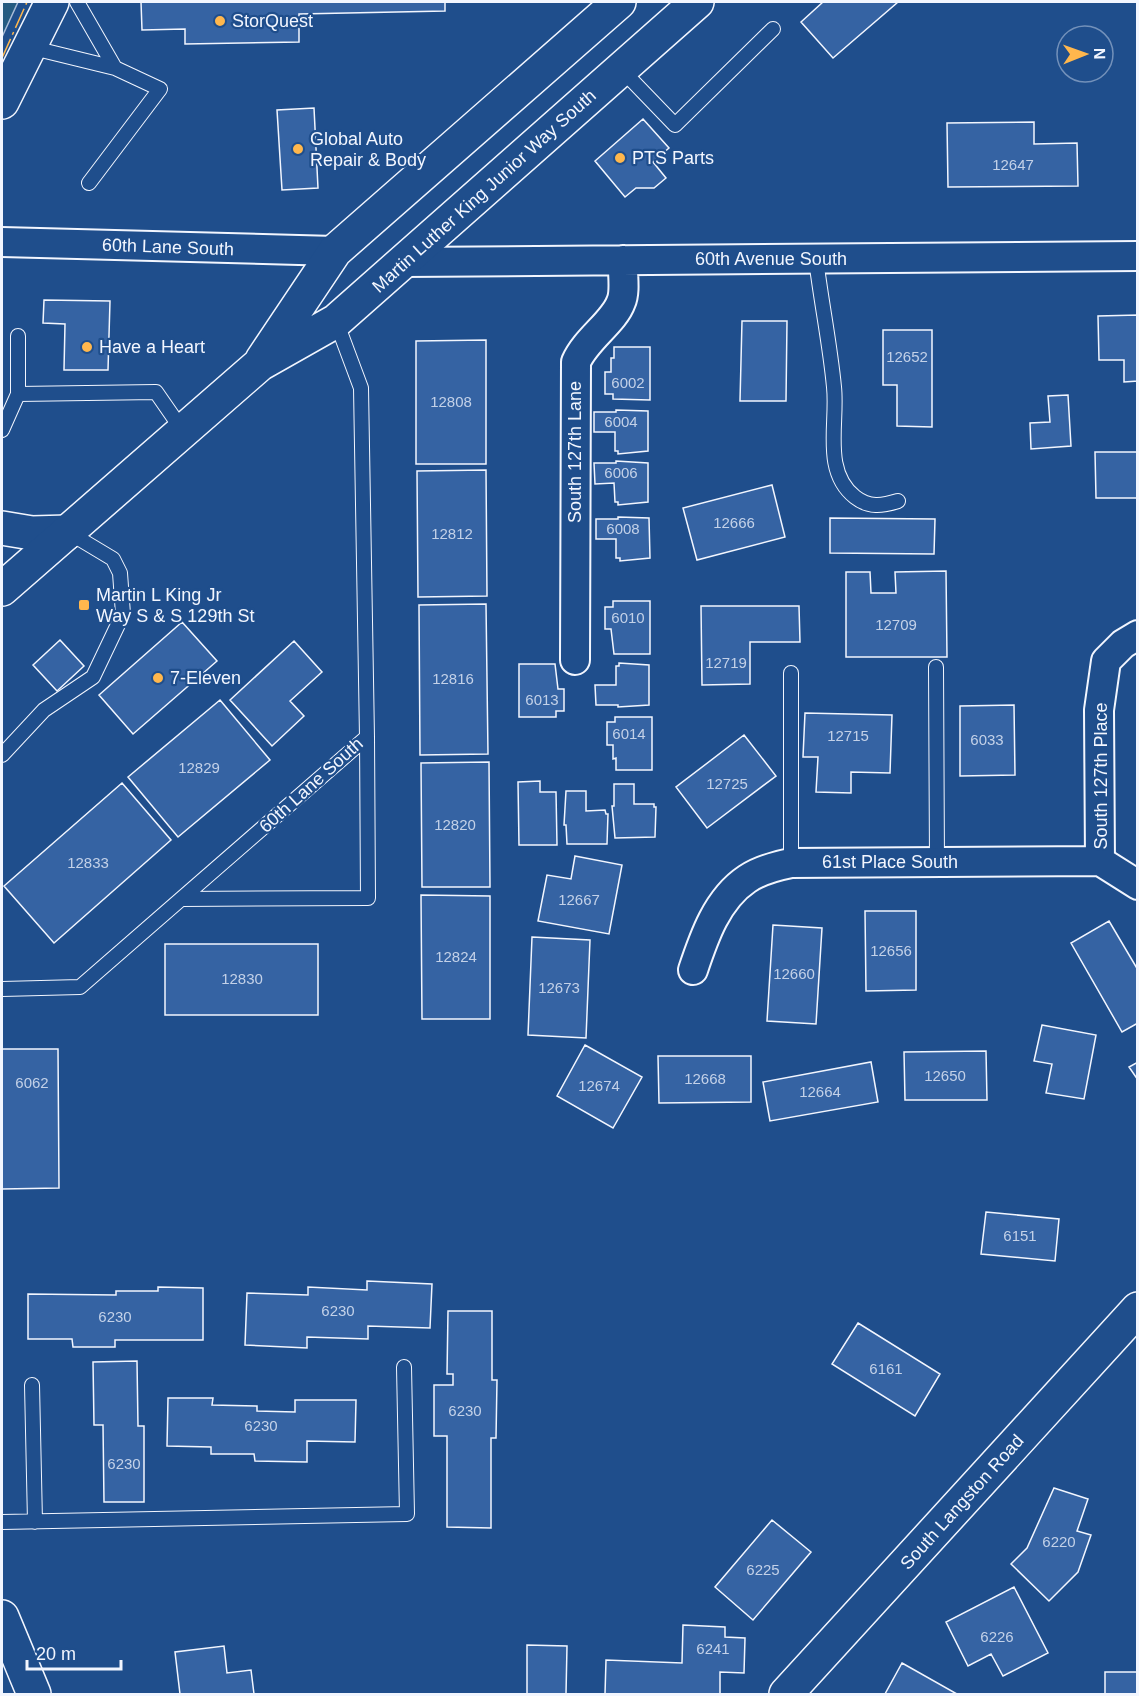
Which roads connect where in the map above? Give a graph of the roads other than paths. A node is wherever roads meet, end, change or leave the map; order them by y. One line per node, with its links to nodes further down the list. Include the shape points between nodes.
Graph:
1 (52, 2): 6 (main road)
2 (76, 2): 7 (lane)
3 (620, 2): 12 (main road, Martin Luther King Junior Way South)
4 (697, 2): 8 (main road, Martin Luther King Junior Way South)
5 (773, 29): 8 (lane, via 675,125)
6 (29, 47): 7 (lane); 9 (main road)
7 (115, 68): 10 (lane, via 160,89)
8 (621, 69): 16 (main road, Martin Luther King Junior Way South)
9 (2, 102)
10 (89, 183)
11 (2, 242): 12 (street, 60th Lane South)
12 (334, 251): 19 (main road, Martin Luther King Junior Way South)
13 (1137, 256): 14 (street, 60th Avenue South)
14 (816, 259): 15 (street, 60th Avenue South); 23 (lane, via 834,388 837,472 850,493 864,504)
15 (622, 260): 16 (street, 60th Avenue South); 28 (street, South 127th Lane, via 622,301 581,350 576,362)
16 (404, 262): 17 (main road, Martin Luther King Junior Way South)
17 (336, 321): 19 (main road, Martin Luther King Junior Way South); 31 (lane, 60th Lane South, via 361,388)
18 (18, 336): 20 (lane)
19 (260, 364): 22 (main road, Martin Luther King Junior Way South)
20 (18, 394): 21 (lane); 22 (lane, via 156,392)
21 (2, 430)
22 (183, 431): 25 (main road, Martin Luther King Junior Way South)
23 (898, 501)
24 (2, 528): 25 (main road, via 32,533)
25 (68, 532): 26 (main road, Martin Luther King Junior Way South); 32 (lane, via 113,559 120,573 123,614 93,678 44,710)
26 (2, 589)
27 (1137, 635): 33 (street, South 127th Place, via 1106,661 1099,710)
28 (575, 660)
29 (936, 667): 34 (lane)
30 (791, 674): 35 (lane)
31 (367, 736): 37 (lane, 60th Lane South); 37 (lane, via 368,898)
32 (2, 755)
33 (1101, 861): 34 (street, 61st Place South); 36 (street)
34 (937, 862): 35 (street, 61st Place South)
35 (791, 863): 38 (street, 61st Place South, via 767,868 746,879 724,902 705,932)
36 (1137, 885)
37 (182, 899): 39 (lane, 60th Lane South, via 80,987)
38 (693, 970)
39 (2, 989)
40 (1137, 1309): 47 (main road, South Langston Road)
41 (404, 1367): 43 (lane, via 407,1514)
42 (32, 1385): 43 (lane)
43 (35, 1521): 44 (lane)
44 (2, 1522)
45 (2, 1617): 46 (main road)
46 (23, 1678)
47 (786, 1695)

